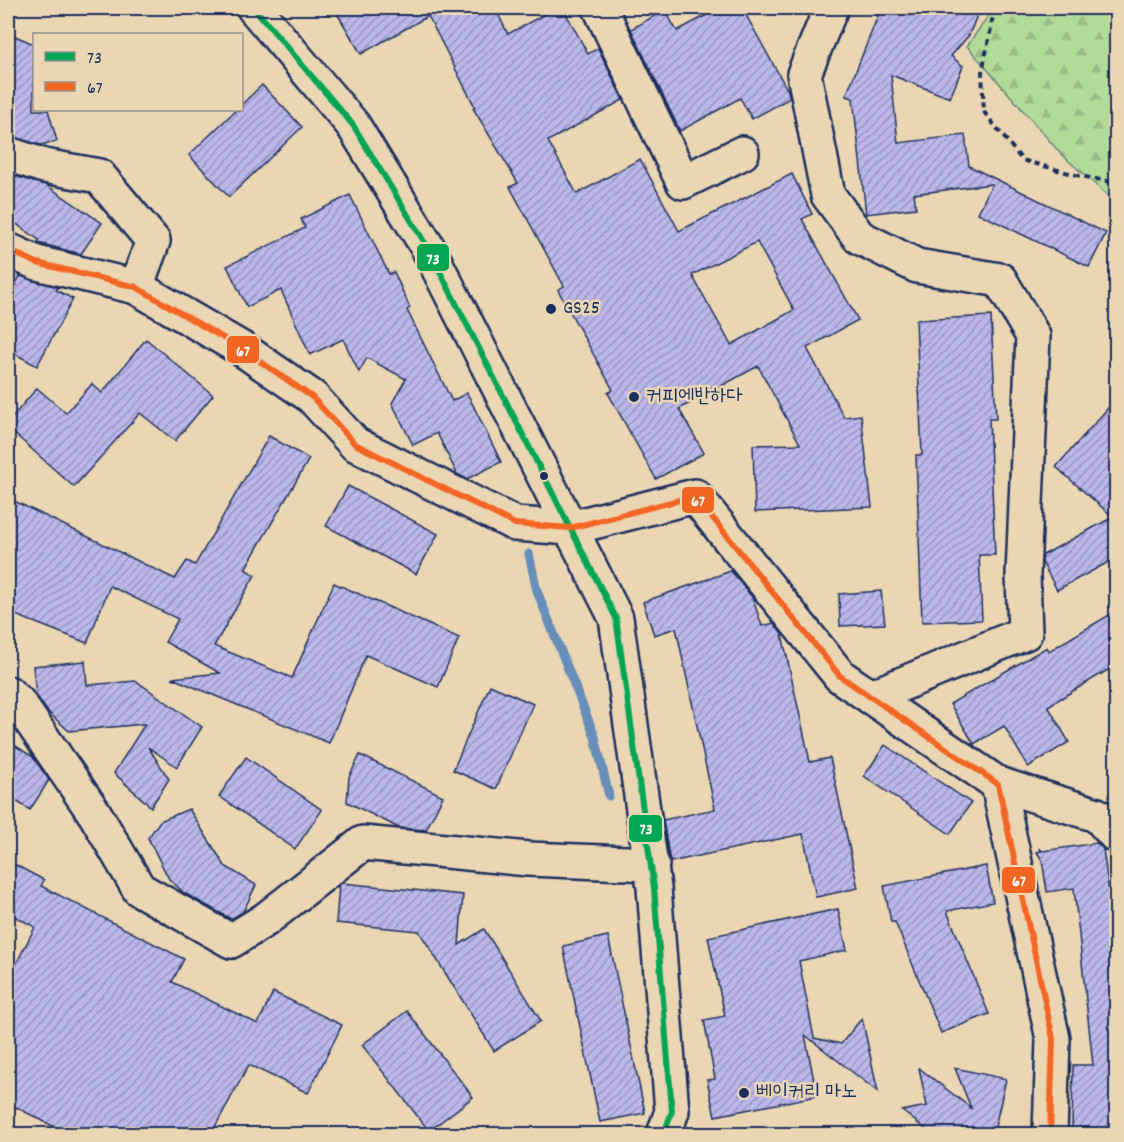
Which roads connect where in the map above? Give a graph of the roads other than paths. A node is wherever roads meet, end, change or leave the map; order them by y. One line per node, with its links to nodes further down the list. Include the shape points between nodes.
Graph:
1 (254, 8): 8 (street, via 353,124 428,248)
2 (600, 8): 4 (street, via 683,182)
3 (831, 8): 10 (street, via 804,74 828,195 859,237 916,266 1000,280 1033,336 1023,575 1025,633)
4 (742, 153)
5 (8, 154): 7 (street, via 44,166 99,176 153,241)
6 (8, 250): 7 (street, via 37,262)
7 (136, 287): 8 (street, via 242,349 312,397 355,444 515,524)
8 (570, 528): 10 (street, via 695,496 840,676); 13 (street, via 616,618)
9 (8, 693): 13 (street, via 95,814 140,889 231,941 265,920 363,843 528,859)
10 (872, 698): 11 (street)
11 (998, 784): 12 (street, via 1097,815); 15 (street, via 1053,1039)
12 (1116, 836)
13 (651, 864): 14 (street, via 672,1111)
14 (664, 1134)
15 (1050, 1134)

